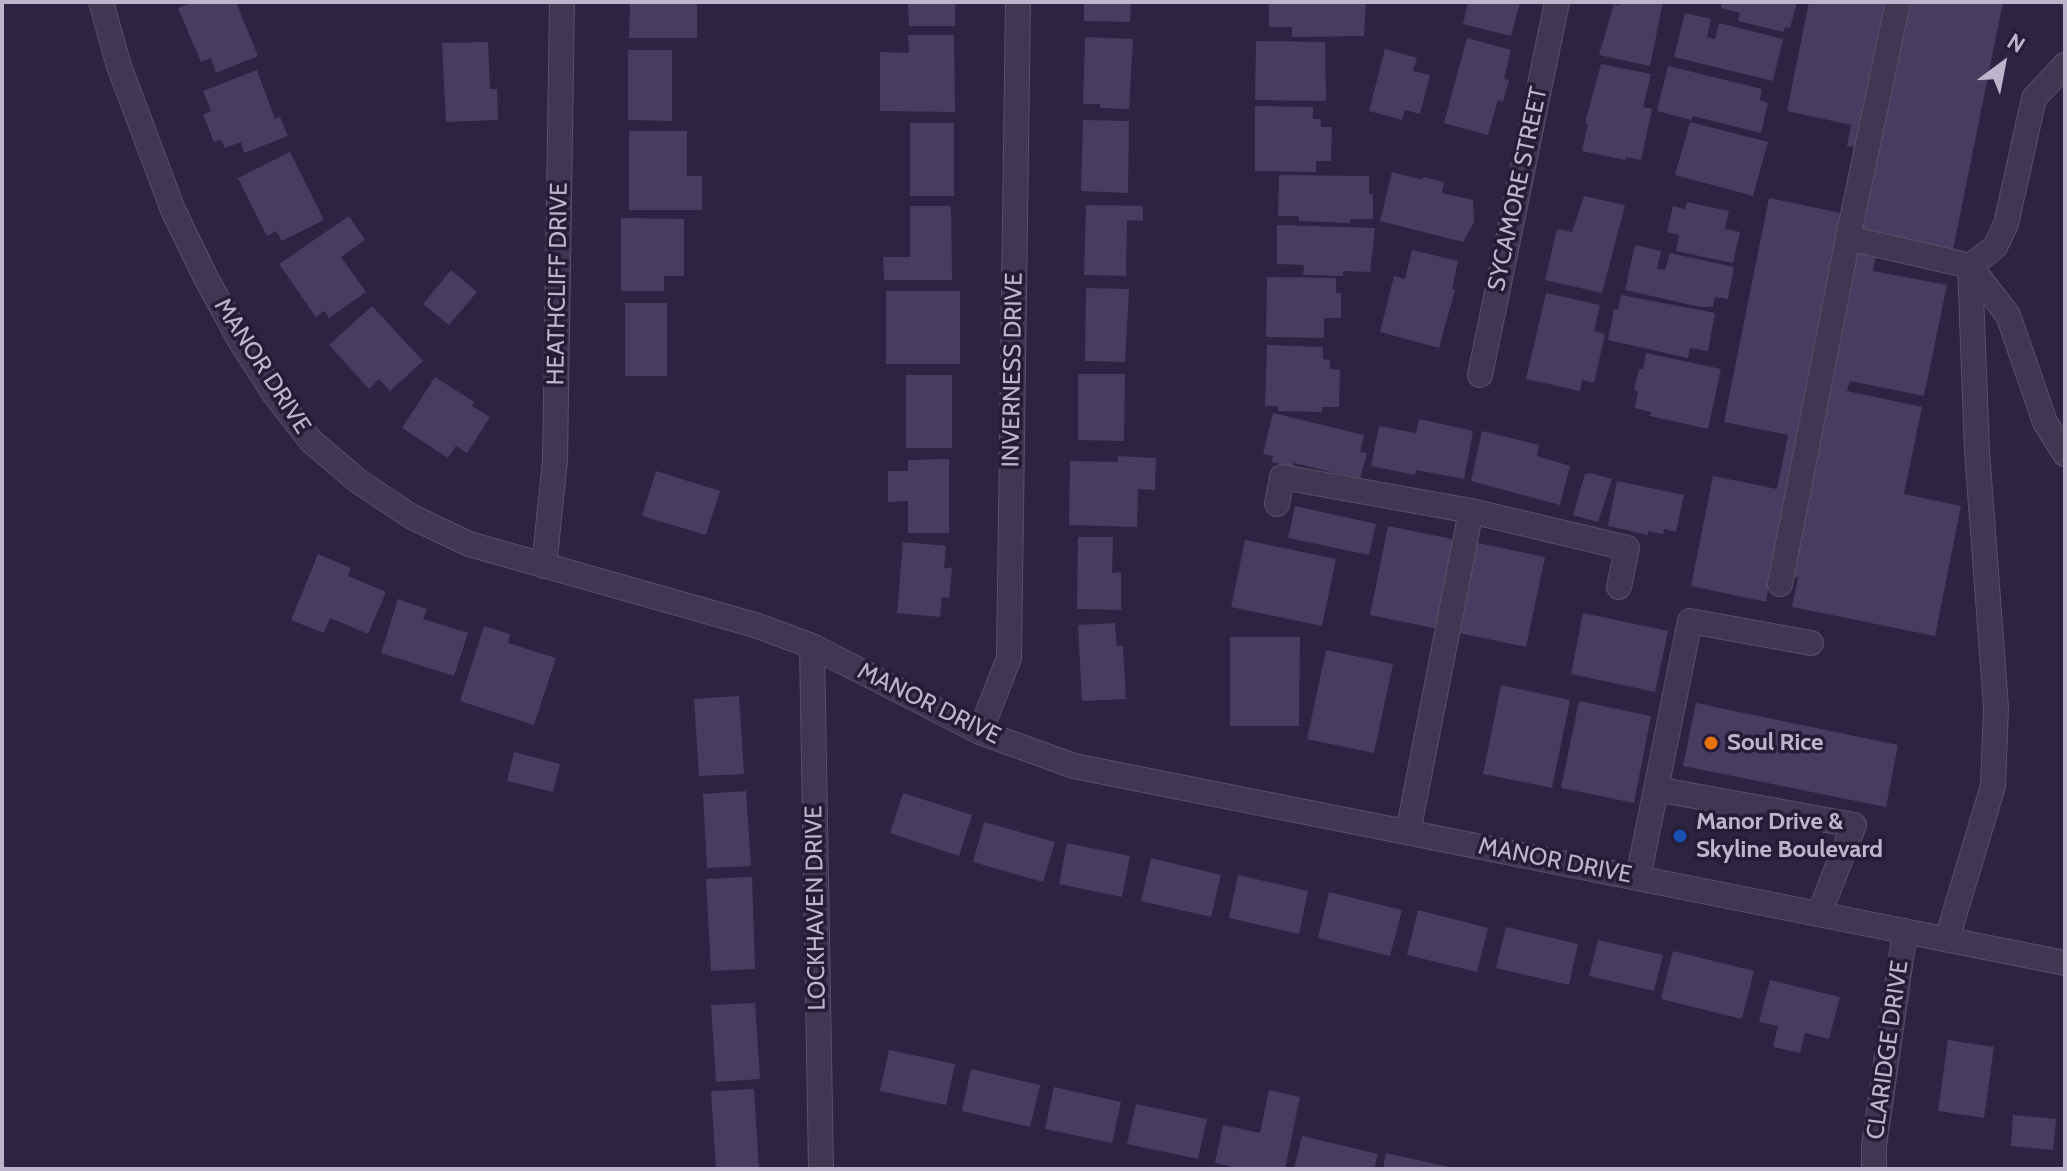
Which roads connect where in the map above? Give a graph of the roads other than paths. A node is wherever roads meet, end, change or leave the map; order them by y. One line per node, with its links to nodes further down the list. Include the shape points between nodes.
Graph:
1 (101, 2): 13 (street, MANOR DRIVE, via 124,81 173,210 220,304 275,395 311,441 412,517 469,544)
2 (562, 2): 13 (street, HEATHCLIFF DRIVE, via 555,461)
3 (1018, 2): 18 (street, INVERNESS DRIVE, via 1009,658)
4 (1557, 2): 9 (street, SYCAMORE STREET)
5 (1898, 2): 7 (street)
6 (2065, 65): 8 (street, via 2034,98 2006,224 1995,247)
7 (1848, 238): 8 (street); 14 (street)
8 (1970, 266): 10 (street, via 2008,315 2045,422); 24 (street, via 1996,707 1993,786)
9 (1480, 375)
10 (2065, 454)
11 (1277, 504): 12 (street, via 1282,477)
12 (1471, 511): 15 (street, via 1627,548); 20 (street)
13 (544, 566): 17 (street, MANOR DRIVE)
14 (1780, 584)
15 (1619, 587)
16 (1811, 643): 19 (street, via 1690,621)
17 (812, 646): 18 (street, MANOR DRIVE); 26 (street, LOCKHAVEN DRIVE)
18 (980, 732): 20 (street, MANOR DRIVE, via 1074,766)
19 (1656, 789): 21 (street); 22 (street, via 1854,825)
20 (1408, 832): 21 (street, MANOR DRIVE)
21 (1638, 878): 22 (street, MANOR DRIVE)
22 (1819, 914): 23 (street, MANOR DRIVE)
23 (1905, 931): 24 (street, MANOR DRIVE); 27 (street, CLARIDGE DRIVE)
24 (1947, 939): 25 (street, MANOR DRIVE)
25 (2065, 963)
26 (826, 1168)
27 (1874, 1169)

